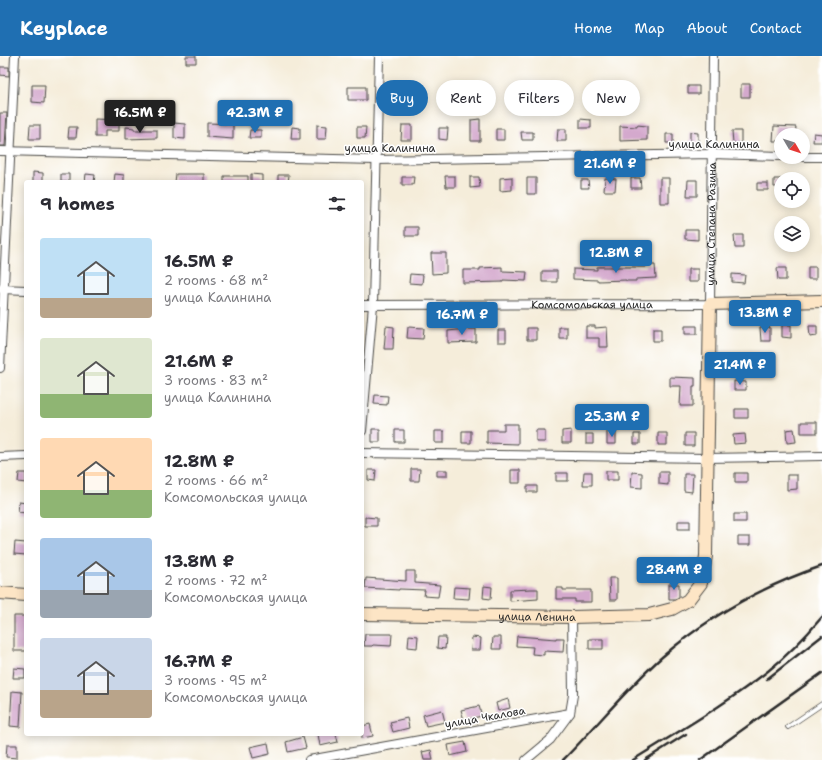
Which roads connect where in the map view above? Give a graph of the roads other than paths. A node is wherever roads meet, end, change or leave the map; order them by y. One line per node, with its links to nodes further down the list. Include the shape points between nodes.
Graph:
1 (15, 56): 5 (street)
2 (379, 56): 10 (street)
3 (713, 56): 6 (street, улица Степана Разина)
4 (0, 151): 5 (street, улица Калинина)
5 (10, 152): 10 (street, улица Калинина); 11 (street)
6 (712, 154): 7 (street, улица Калинина); 10 (street, улица Калинина); 14 (street, улица Степана Разина)
7 (774, 156)
8 (810, 156): 9 (street)
9 (822, 157)
10 (376, 160): 16 (street)
11 (2, 289): 12 (street); 17 (street)
12 (24, 290)
13 (822, 301): 14 (main road, Комсомольская улица)
14 (710, 304): 16 (street, Комсомольская улица); 23 (main road, улица Степана Разина)
15 (364, 305): 16 (street, Комсомольская улица)
16 (373, 305): 18 (street)
17 (0, 368)
18 (364, 408)
19 (364, 453): 23 (street)
20 (24, 456): 22 (street)
21 (822, 456): 23 (street)
22 (0, 457)
23 (707, 458): 24 (main road, улица Степана Разина, via 706,556)
24 (700, 583): 28 (main road, улица Ленина, via 688,600 672,609 649,615)
25 (0, 593): 26 (main road)
26 (24, 595)
27 (364, 614): 28 (main road, улица Ленина)
28 (572, 617): 30 (street, via 573,695)
29 (822, 704): 31 (lane)
30 (570, 713): 32 (street, улица Чкалова); 33 (street, via 550,740)
31 (788, 726)
32 (309, 760)
33 (526, 760)

